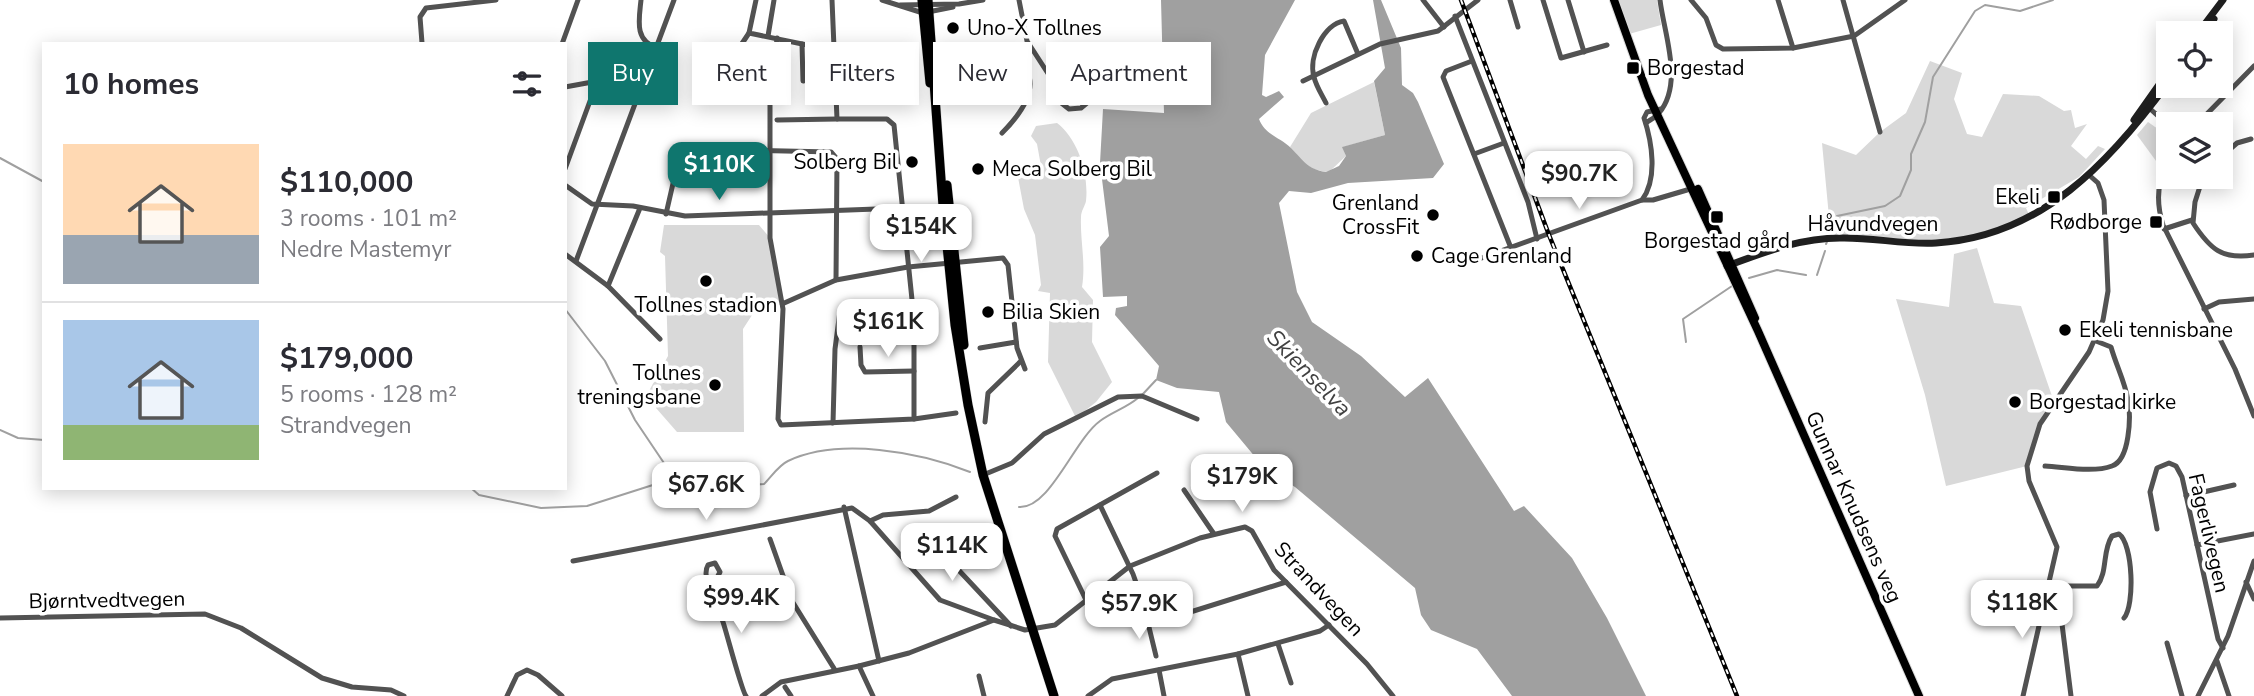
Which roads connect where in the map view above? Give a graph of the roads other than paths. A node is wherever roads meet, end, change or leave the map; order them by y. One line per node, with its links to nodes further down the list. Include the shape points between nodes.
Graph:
1 (496, 0): 33 (street, via 426,8 420,17)
2 (578, 0): 34 (street)
3 (641, 0): 35 (street, via 639,33)
4 (674, 0): 36 (street)
5 (756, 0): 29 (street)
6 (774, 0): 30 (street)
7 (832, 0): 39 (street)
8 (882, 0): 23 (street)
9 (983, 0): 23 (street)
10 (1020, 0): 40 (street)
11 (1423, 0): 27 (street)
12 (1510, 0): 28 (street)
13 (1542, 0): 46 (street, via 1562,58)
14 (1568, 0): 46 (street)
15 (1614, 0): 67 (main road, Gunnar Knudsens veg)
16 (1660, 0): 67 (street, via 1671,75)
17 (1691, 0): 45 (street, via 1706,18 1719,48)
18 (1778, 0): 45 (street)
19 (1843, 0): 31 (street)
20 (1905, 0): 31 (street)
21 (2223, 0): 25 (main road); 26 (main road)
22 (1476, 2): 24 (street)
23 (925, 6): 99 (highway)
24 (1455, 16): 27 (street); 48 (street)
25 (2207, 21)
26 (2212, 21)
27 (1444, 27): 47 (street)
28 (1518, 27)
29 (750, 33): 30 (street); 37 (street)
30 (768, 36): 32 (street)
31 (1854, 36): 45 (street); 72 (street)
32 (777, 38): 38 (street); 41 (street)
33 (422, 42)
34 (563, 42)
35 (646, 42)
36 (659, 42)
37 (744, 42)
38 (777, 42)
39 (834, 42)
40 (1028, 42)
41 (802, 44): 42 (street); 52 (street)
42 (805, 44)
43 (1607, 45): 46 (street)
44 (1032, 48): 50 (street)
45 (1793, 48)
46 (1584, 52)
47 (1359, 54): 51 (street); 51 (street, via 1344,20 1338,22 1318,45)
48 (1472, 61): 75 (street); 78 (street, via 1443,73)
49 (2254, 66): 68 (street)
50 (1046, 70)
51 (1313, 74): 53 (street); 58 (street)
52 (803, 81)
53 (1303, 81)
54 (588, 83): 55 (street)
55 (567, 87)
56 (2156, 91): 66 (main road, Håvundvegen)
57 (2156, 96): 66 (main road, Håvundvegen)
58 (1326, 103)
59 (589, 105): 79 (street)
60 (635, 105): 86 (street)
61 (769, 105): 77 (street)
62 (836, 105): 70 (street)
63 (1023, 105): 73 (street)
64 (1061, 105): 65 (street, via 1074,109)
65 (1084, 105)
66 (2147, 106): 69 (street); 80 (main road, Håvundvegen)
67 (1660, 109): 85 (street, via 1645,114 1653,172); 101 (main road, Gunnar Knudsens veg)
68 (2209, 112)
69 (2156, 114)
70 (837, 119): 71 (street); 88 (street, via 891,120)
71 (777, 120)
72 (1880, 132)
73 (1002, 133)
74 (2251, 139): 76 (street)
75 (1504, 143): 78 (street); 94 (street, via 1528,202)
76 (2233, 146)
77 (769, 150): 89 (street, via 835,155); 90 (street); 91 (street, via 685,149 680,153)
78 (1474, 155): 95 (street)
79 (567, 164)
80 (2089, 176): 101 (main road, Håvundvegen, via 2040,212 1989,233 1936,243 1819,238); 110 (street, via 2098,183 2104,200 2107,252 2107,299)
81 (567, 187): 86 (street)
82 (2159, 189): 93 (street)
83 (2200, 189): 92 (street)
84 (1687, 190): 85 (street)
85 (1643, 200): 94 (street)
86 (597, 205): 87 (street); 98 (street)
87 (640, 208): 91 (street); 104 (street)
88 (903, 208): 89 (street); 102 (street)
89 (837, 211): 90 (street); 103 (street)
90 (770, 213): 91 (street); 106 (street)
91 (666, 214)
92 (2192, 220): 93 (street); 97 (street, via 2216,252 2228,257)
93 (2164, 229): 107 (street)
94 (1537, 239): 95 (street)
95 (1511, 248): 100 (street)
96 (567, 255): 98 (street)
97 (2254, 255)
98 (576, 261): 104 (street)
99 (953, 263): 102 (street); 111 (street, via 1006,261); 125 (highway, via 964,371)
100 (1465, 264)
101 (1730, 265): 181 (main road, Gunnar Knudsens veg)
102 (908, 267): 103 (street); 116 (street)
103 (836, 279): 106 (street)
104 (608, 286): 109 (street)
105 (2254, 299): 107 (street, via 2219,302)
106 (782, 304): 122 (street, via 778,419 781,425 791,426)
107 (2204, 309): 118 (street)
108 (840, 311): 122 (street)
109 (660, 340)
110 (2095, 341): 123 (street, via 2111,347 2127,395 2121,458 2114,466 2103,468); 145 (street, via 2040,424 2027,466 2056,542)
111 (1016, 342): 113 (street); 114 (street)
112 (860, 347): 116 (street, via 864,372)
113 (980, 348)
114 (1021, 361): 115 (street); 121 (street, via 988,393)
115 (1026, 369)
116 (915, 371): 119 (street)
117 (956, 413): 119 (street)
118 (2253, 414)
119 (915, 419): 122 (street)
120 (1197, 419): 125 (street, via 1142,396 1118,397 1044,434 1012,463)
121 (985, 422)
122 (834, 423)
123 (2045, 466)
124 (1157, 472): 130 (street)
125 (983, 475): 154 (highway)
126 (2234, 485): 128 (street)
127 (1184, 490): 134 (street)
128 (2186, 496): 133 (street, Fagerlivegen, via 2176,466 2166,463 2157,468 2151,492); 138 (street, Fagerlivegen)
129 (956, 497): 132 (street, via 929,512 883,515)
130 (1100, 505): 141 (street); 147 (street, via 1055,532)
131 (845, 507): 132 (street, via 859,510); 139 (street); 160 (street)
132 (870, 521): 151 (street, via 940,600)
133 (2157, 530)
134 (1214, 534): 141 (street, Strandvegen); 142 (street, Strandvegen, via 1249,528 1268,563)
135 (2254, 534): 138 (street)
136 (770, 539): 163 (street, via 793,601)
137 (962, 541): 153 (street, via 950,549 952,563)
138 (2197, 545): 157 (street, Fagerlivegen)
139 (573, 561)
140 (2254, 561): 143 (street)
141 (1129, 566): 147 (street, Strandvegen); 148 (street)
142 (1286, 582): 152 (street, Strandvegen); 159 (street, via 1148,622)
143 (2246, 582): 146 (street); 157 (street)
144 (710, 589): 171 (street)
145 (2047, 590): 150 (street, via 2097,586 2108,542 2119,534 2127,544 2131,586); 182 (street); 183 (street, via 2060,608)
146 (2254, 599)
147 (1087, 600): 154 (street, Strandvegen, via 1055,625)
148 (1146, 611)
149 (0, 618): 168 (street, Bjørntvedtvegen, via 205,614 241,628 321,678)
150 (2124, 618)
151 (994, 620): 153 (street); 160 (street)
152 (1329, 625): 156 (street); 180 (street, Strandvegen)
153 (1011, 626): 154 (street)
154 (1032, 630): 176 (highway)
155 (2168, 643): 184 (street)
156 (1278, 644): 158 (street); 166 (street)
157 (2223, 648): 161 (street)
158 (1238, 654): 164 (street); 179 (street)
159 (1156, 656)
160 (880, 660): 162 (street)
161 (2217, 661): 185 (street); 186 (street)
162 (859, 666): 163 (street); 174 (street)
163 (835, 670): 172 (street, via 781,682)
164 (1159, 670): 177 (street, via 1110,679); 178 (street)
165 (979, 676): 175 (street)
166 (1291, 683)
167 (785, 687): 173 (street)
168 (404, 696)
169 (507, 696): 170 (street, via 517,675 527,670)
170 (562, 696)
171 (746, 696)
172 (762, 696)
173 (791, 696)
174 (873, 696)
175 (984, 696)
176 (1054, 696)
177 (1088, 696)
178 (1164, 696)
179 (1248, 696)
180 (1394, 696)
181 (1919, 696)
182 (2023, 696)
183 (2071, 696)
184 (2182, 696)
185 (2198, 696)
186 (2229, 696)

